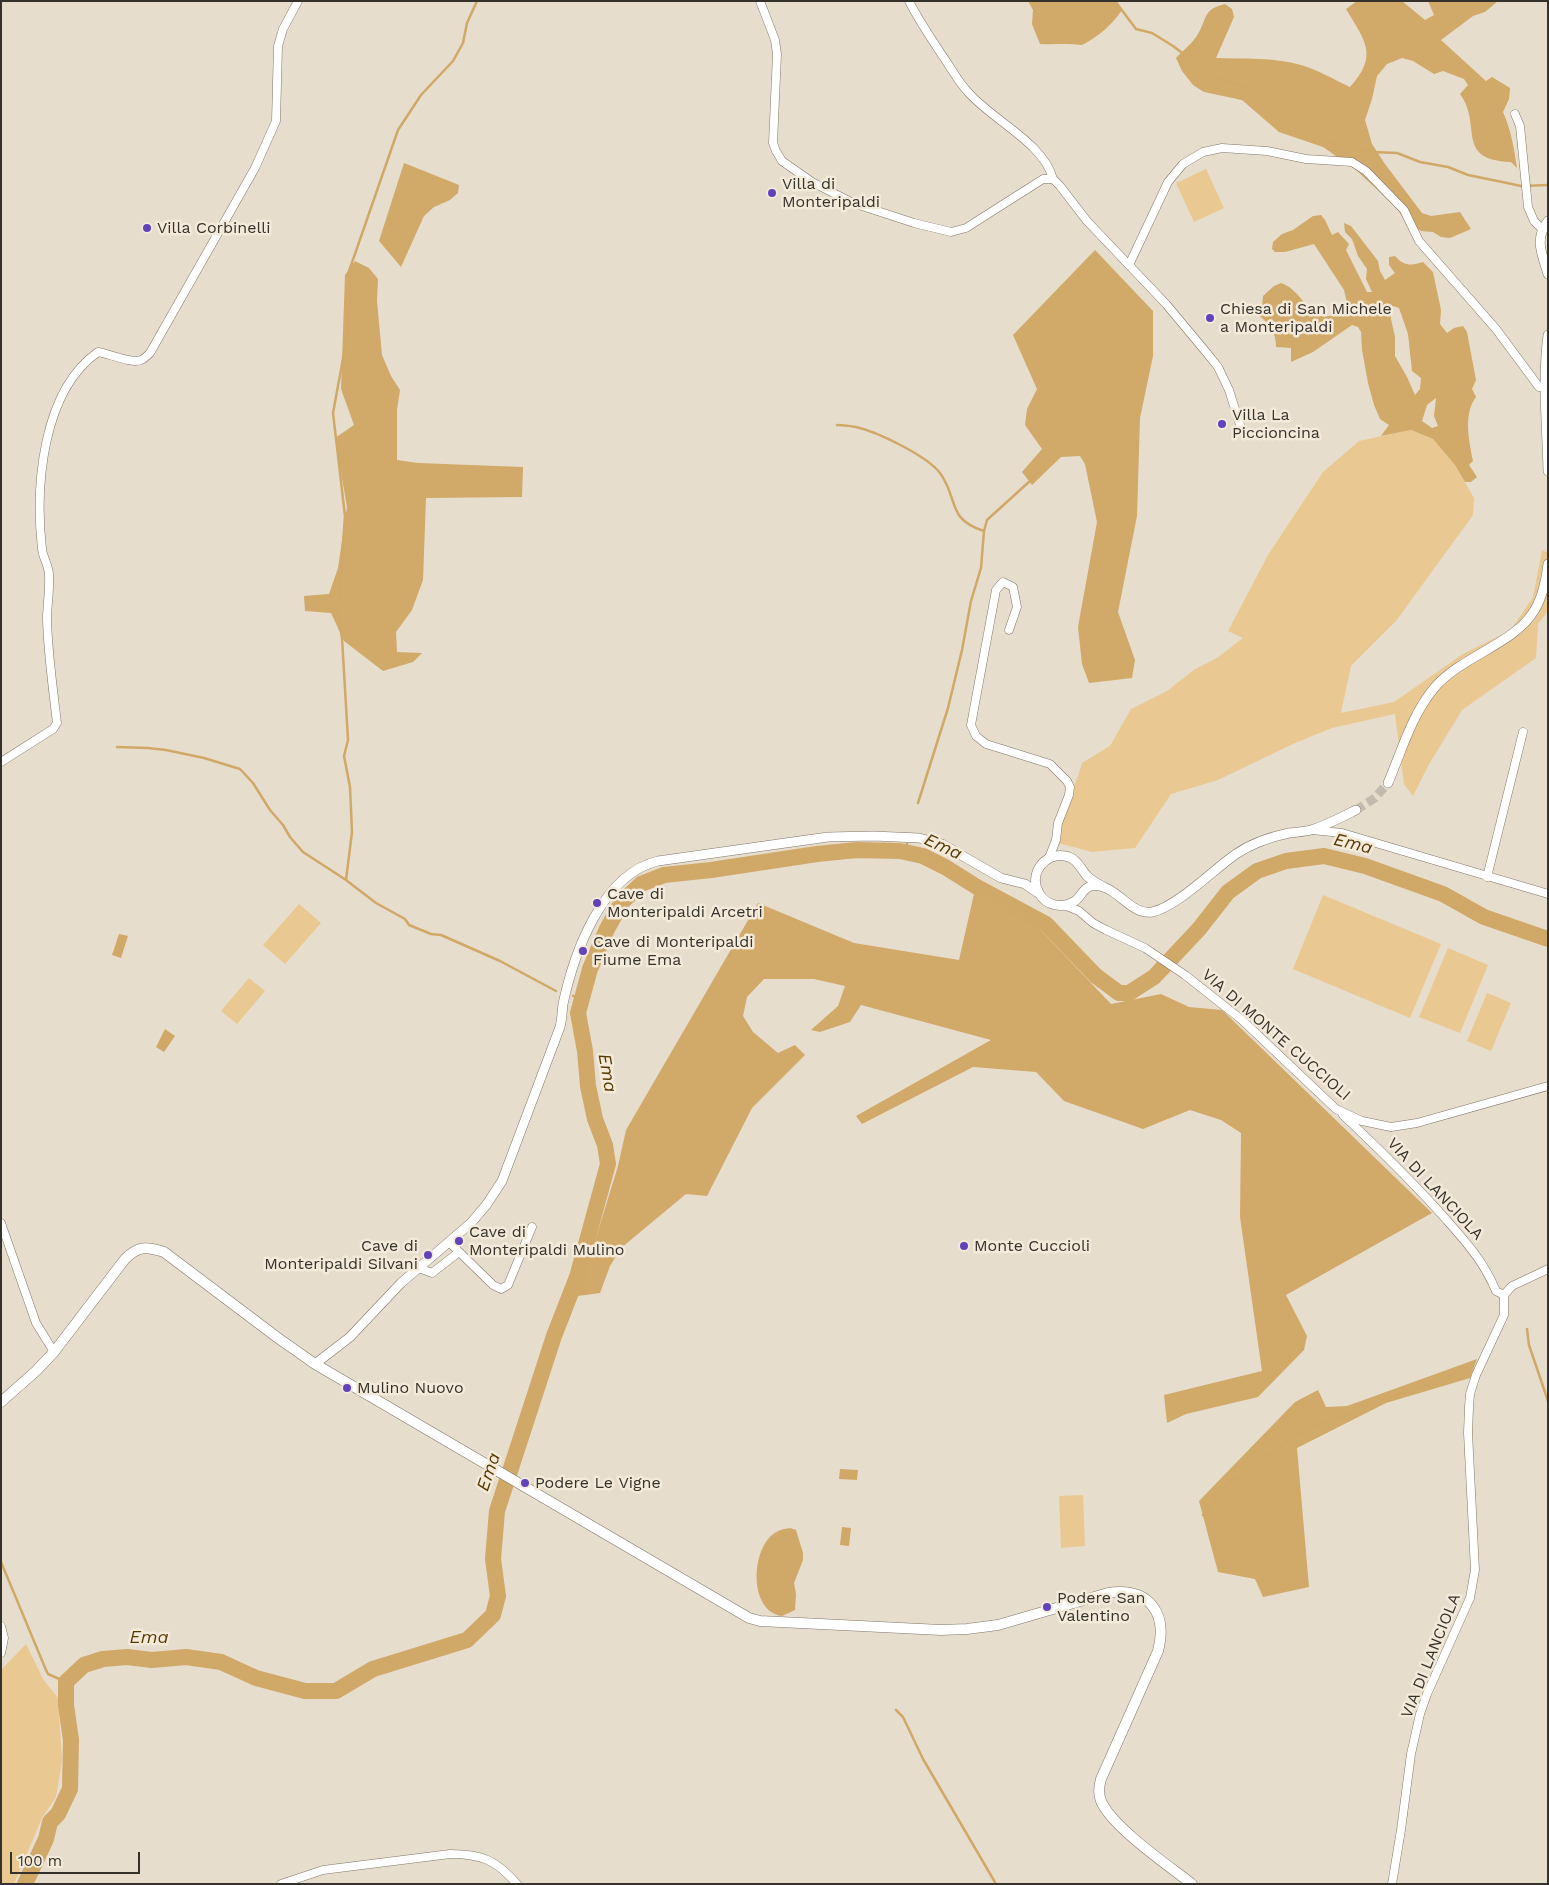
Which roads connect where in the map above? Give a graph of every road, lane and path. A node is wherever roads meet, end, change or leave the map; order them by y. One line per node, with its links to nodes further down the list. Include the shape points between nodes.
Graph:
1 (298, 1): 16 (street, via 278,46 276,121 255,168 150,353 140,361 129,362 98,352 76,373 55,409 46,444 40,497 42,551 49,572 47,619 57,723 53,729)
2 (760, 1): 5 (street, via 777,54 773,143 782,161 812,182 853,203 950,232 966,228 1043,179)
3 (909, 1): 5 (street, via 967,92 1018,133 1050,168)
4 (1516, 114): 6 (street, via 1528,207 1534,221)
5 (1053, 179): 7 (street)
6 (1545, 225): 8 (street, via 1540,241)
7 (1129, 265): 10 (street, via 1168,182 1183,164 1203,152 1222,148 1267,151 1352,162 1366,171 1404,210 1419,241 1496,329); 11 (street, via 1218,367)
8 (1548, 274)
9 (1548, 335): 10 (street, via 1544,364)
10 (1546, 394): 12 (street)
11 (1241, 428)
12 (1548, 471)
13 (1548, 564): 17 (street, via 1538,604 1525,622 1449,673 1435,687 1419,709)
14 (1008, 630): 20 (street, via 1017,608 1013,587 1004,582 996,590 971,725 976,736 986,744 1050,764 1067,782 1069,795 1058,823)
15 (1522, 732): 24 (street)
16 (1, 762)
17 (1388, 783)
18 (1356, 810): 19 (street)
19 (1310, 830): 24 (street, via 1342,833); 27 (street, via 1266,839 1234,855 1166,907 1153,912 1138,910)
20 (1056, 840): 21 (street); 22 (street)
21 (1064, 856): 22 (street); 23 (street, via 1076,861)
22 (1049, 858): 25 (street, via 1040,867)
23 (1082, 869): 27 (street); 28 (street)
24 (1487, 877): 30 (street)
25 (1036, 878): 26 (street); 29 (street)
26 (1017, 882): 29 (street); 37 (street, via 1001,878 942,844 919,838 873,836 828,837 750,847 658,860 639,866 611,892 586,934 572,971 560,1027 502,1181 487,1204)
27 (1110, 890): 28 (street, via 1093,886)
28 (1083, 891): 31 (street, via 1075,901); 32 (street, via 1081,902)
29 (1038, 892): 31 (street, via 1046,901)
30 (1548, 894)
31 (1064, 905): 32 (street, VIA DI MONTE CUCCIOLI)
32 (1087, 916): 34 (street, VIA DI MONTE CUCCIOLI, via 1093,923 1145,948 1185,975 1242,1020)
33 (1548, 1086): 34 (street, VIA DI MONTE CUCCIOLI, via 1392,1127 1362,1121)
34 (1336, 1108): 41 (street, VIA DI LANCIOLA, via 1408,1177 1477,1255 1496,1291)
35 (1, 1223): 42 (street, via 36,1323)
36 (532, 1227): 38 (street, via 508,1285 501,1289)
37 (450, 1243): 38 (street); 39 (street)
38 (459, 1252): 39 (street, via 432,1273)
39 (419, 1268): 43 (street, via 350,1337)
40 (1548, 1269): 41 (street, via 1512,1286)
41 (1504, 1295): 50 (street, VIA DI LANCIOLA, via 1504,1315 1470,1394 1468,1433 1475,1570 1470,1598 1420,1714)
42 (54, 1352): 43 (main road, via 124,1259 143,1247 164,1252); 44 (main road)
43 (315, 1364): 49 (main road, via 754,1620 931,1630 967,1629 998,1625 1108,1593 1128,1592 1141,1597 1157,1613 1161,1631 1158,1651 1101,1779 1099,1796 1124,1829)
44 (1, 1402)
45 (1, 1626): 46 (street, via 4,1638)
46 (1, 1653)
47 (280, 1884): 48 (street, via 323,1870 469,1854 500,1866)
48 (517, 1884)
49 (1192, 1884)
50 (1392, 1884)

